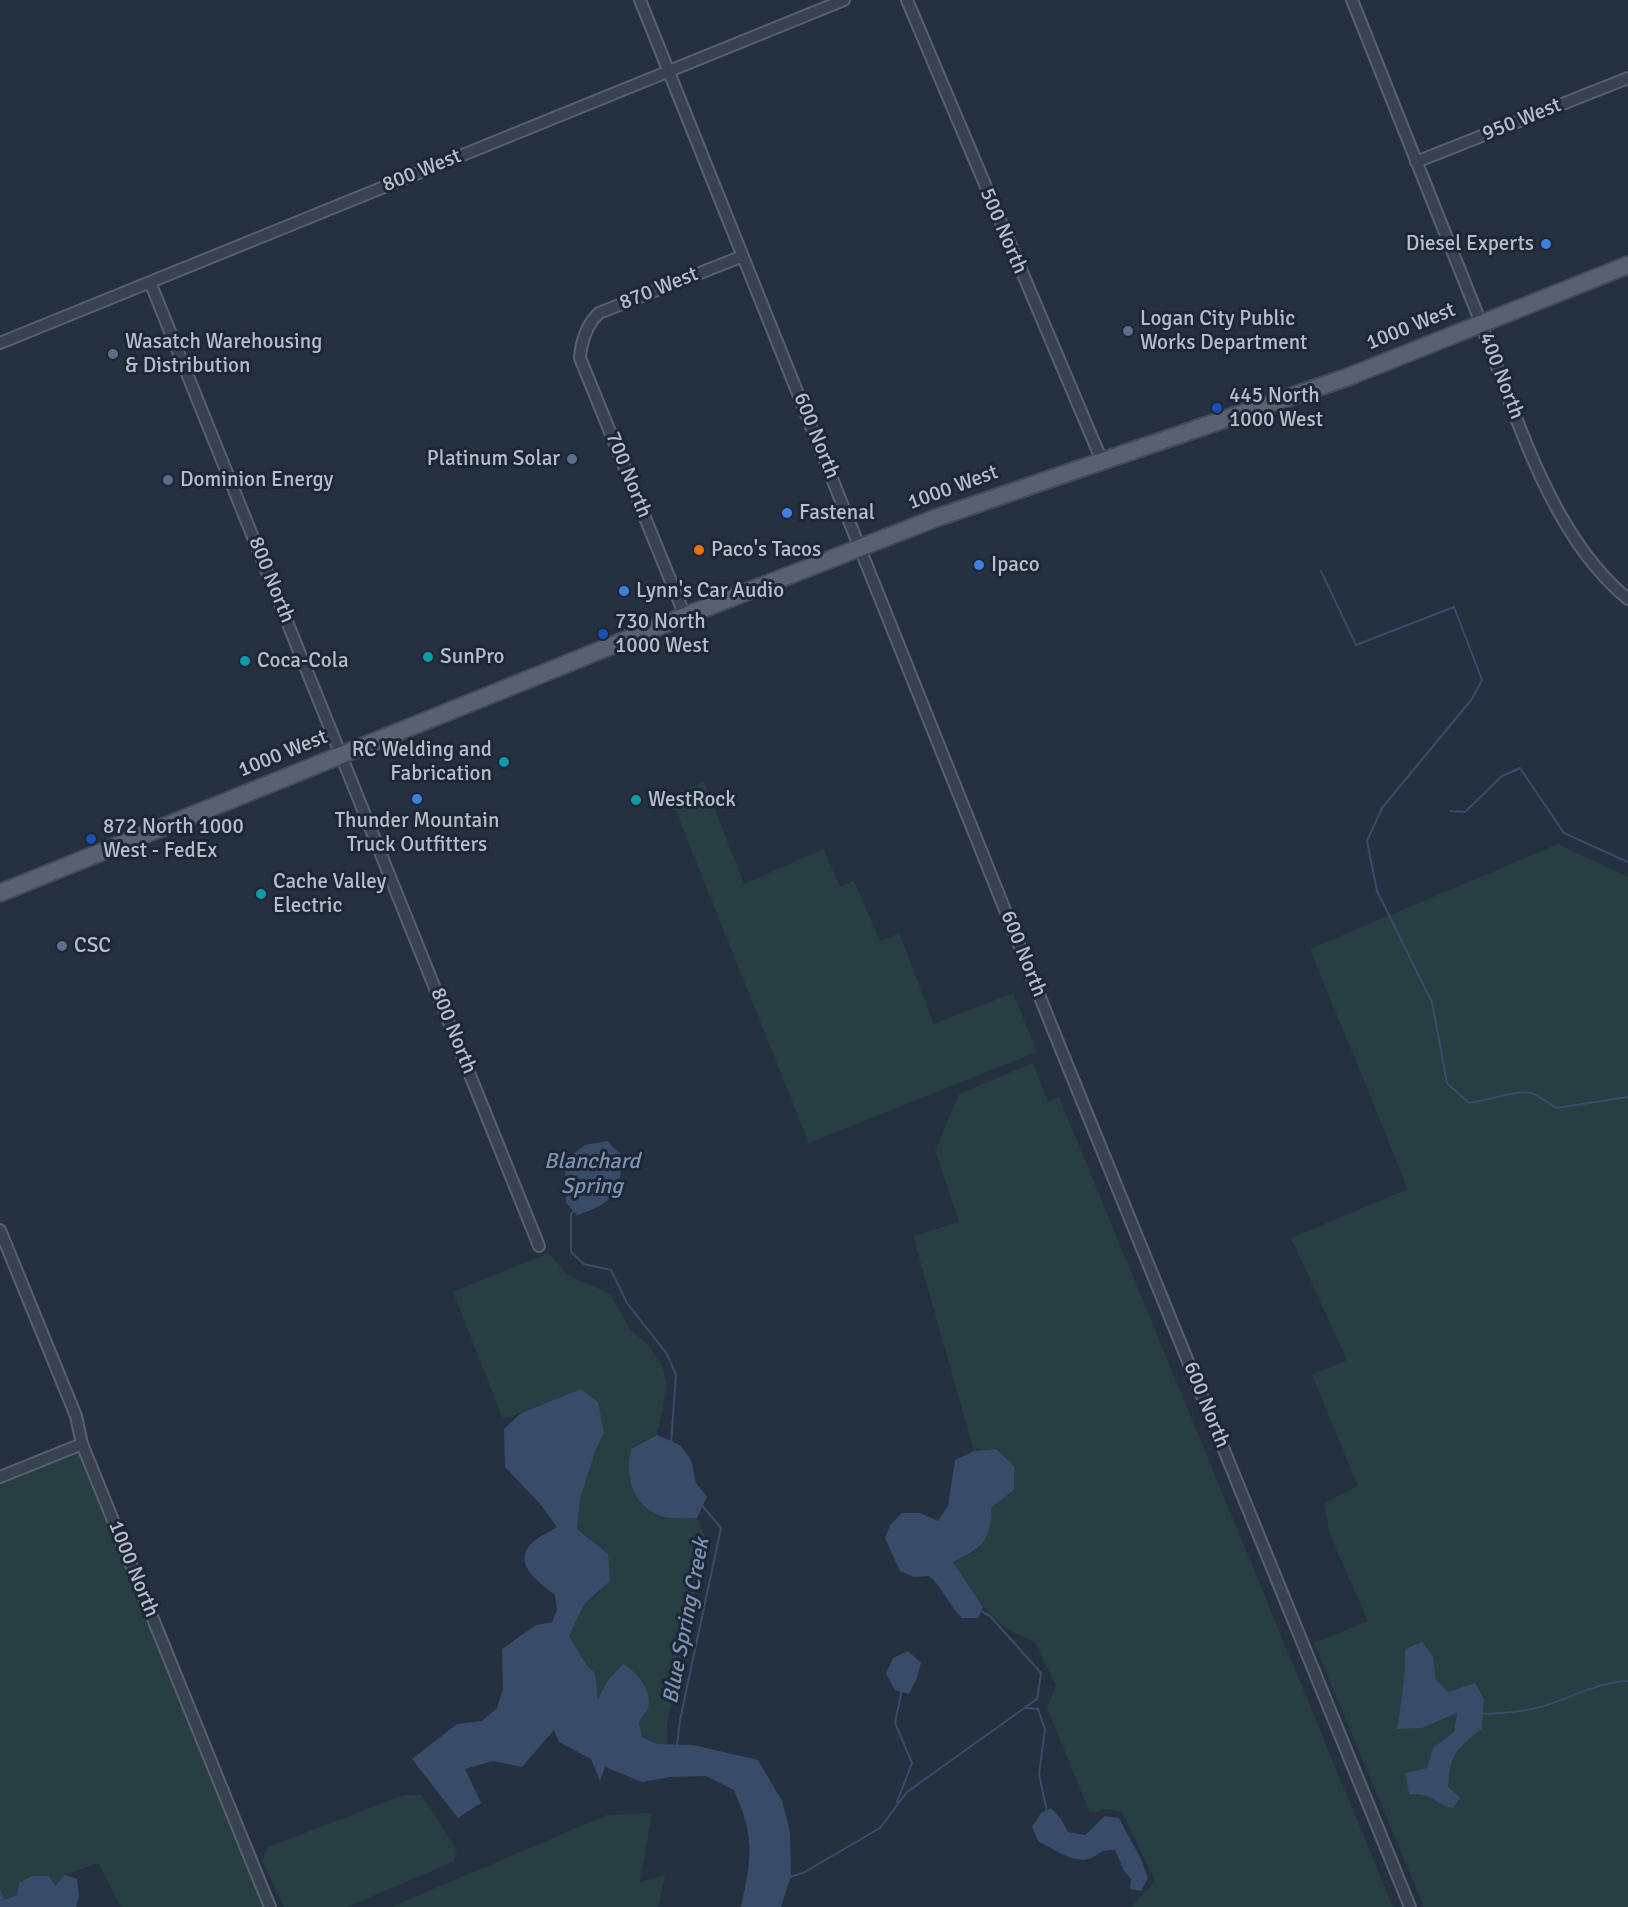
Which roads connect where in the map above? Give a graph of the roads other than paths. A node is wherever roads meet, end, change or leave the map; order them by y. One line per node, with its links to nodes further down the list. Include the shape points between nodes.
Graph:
1 (640, 0): 5 (street, 600 North)
2 (844, 0): 5 (street, 800 West)
3 (906, 0): 14 (street, 500 North)
4 (1352, 0): 7 (street, 400 North)
5 (668, 70): 8 (street, 600 North); 10 (street, 800 West)
6 (1628, 78): 7 (street, 950 West)
7 (1416, 162): 11 (street, 400 North)
8 (743, 256): 12 (street, 870 West, via 599,313); 15 (street, 600 North)
9 (1628, 265): 11 (main road, 1000 West)
10 (150, 282): 13 (street, 800 West); 18 (street, 800 North)
11 (1481, 323): 14 (main road, 1000 West, via 1326,385); 16 (street, 400 North, via 1548,492 1584,552)
12 (585, 334): 17 (street, 700 North, via 580,358)
13 (0, 342)
14 (1102, 461): 15 (main road, 1000 West, via 993,497)
15 (861, 548): 17 (main road, 1000 West); 25 (street, 600 North)
16 (1628, 599)
17 (686, 616): 18 (main road, 1000 West)
18 (341, 755): 19 (main road, 1000 West); 21 (street, 800 North)
19 (0, 893)
20 (0, 1230): 22 (street, 1000 North, via 76,1416)
21 (539, 1246)
22 (82, 1444): 23 (street); 24 (street, 1000 North)
23 (0, 1477)
24 (270, 1907)
25 (1410, 1907)

